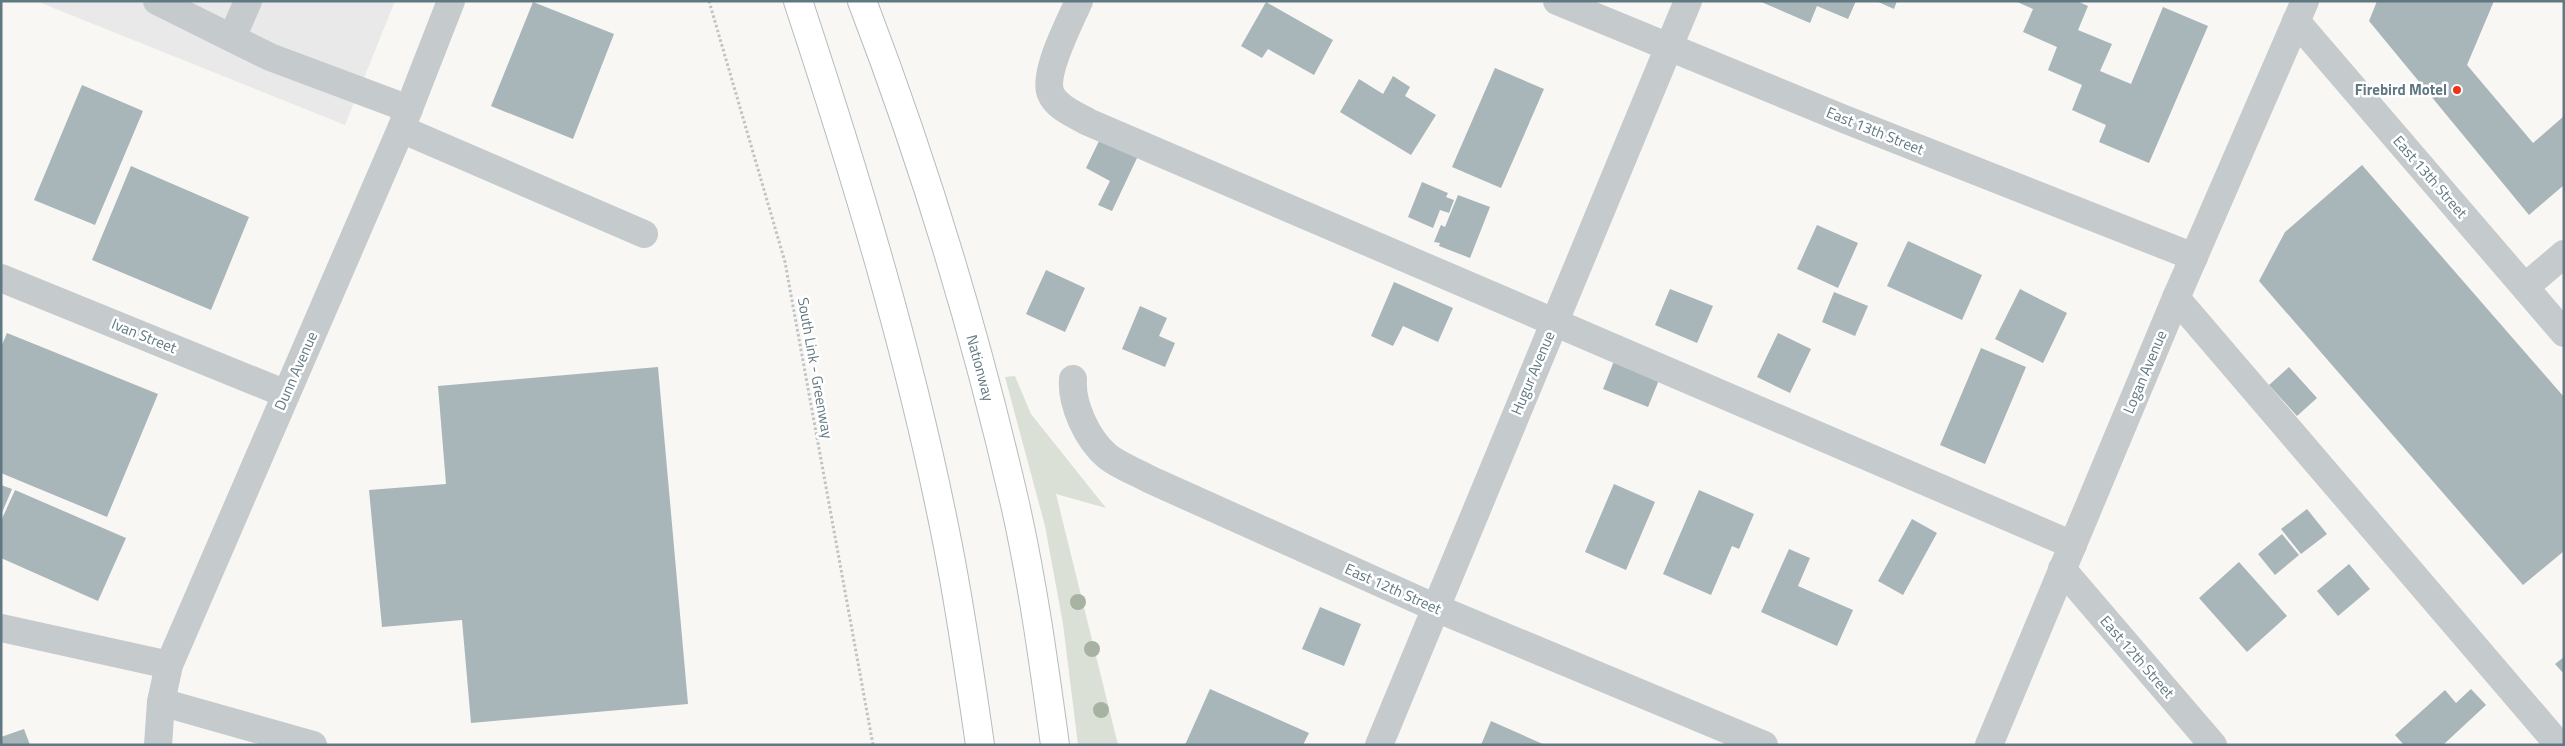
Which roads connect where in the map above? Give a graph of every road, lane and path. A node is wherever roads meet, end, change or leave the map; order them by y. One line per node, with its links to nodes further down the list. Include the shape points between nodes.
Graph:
1 (157, 1): 11 (street)
2 (248, 1): 11 (street)
3 (451, 1): 13 (street, Dunn Avenue)
4 (709, 1): 31 (path, South Link - Greenway, via 785,262)
5 (798, 1): 32 (main road, via 889,295 918,408 946,535)
6 (862, 1): 33 (main road, Nationway, via 943,239 1000,443 1029,578)
7 (1079, 1): 20 (street, via 1048,77 1051,94 1063,108 1088,122)
8 (1557, 1): 12 (street, East 13th Street)
9 (1688, 1): 12 (street, Hugur Avenue)
10 (2300, 11): 16 (street, Logan Avenue); 18 (street, East 13th Street)
11 (232, 38): 13 (street)
12 (1669, 48): 16 (street, East 13th Street); 20 (street, Hugur Avenue)
13 (405, 119): 14 (street); 23 (street, Dunn Avenue)
14 (644, 234)
15 (2564, 254): 18 (street)
16 (2194, 257): 19 (street, Logan Avenue)
17 (1, 278): 23 (street, Ivan Street)
18 (2525, 287): 21 (street, East 13th Street)
19 (2176, 298): 24 (street, Logan Avenue); 38 (street)
20 (1555, 322): 24 (street); 25 (street, Hugur Avenue)
21 (2564, 333)
22 (1073, 379): 25 (street, East 12th Street, via 1072,394 1087,428 1107,456 1151,480)
23 (286, 394): 27 (street, Dunn Avenue)
24 (2068, 557): 36 (street, Logan Avenue); 37 (street, East 12th Street)
25 (1436, 608): 34 (street, Hugur Avenue); 35 (street, East 12th Street)
26 (1, 628): 27 (street)
27 (169, 666): 28 (street, Dunn Avenue)
28 (161, 702): 29 (street, Dunn Avenue); 30 (street)
29 (158, 745)
30 (313, 745)
31 (873, 745)
32 (980, 745)
33 (1055, 745)
34 (1379, 745)
35 (1764, 745)
36 (1989, 745)
37 (2212, 745)
38 (2559, 745)

